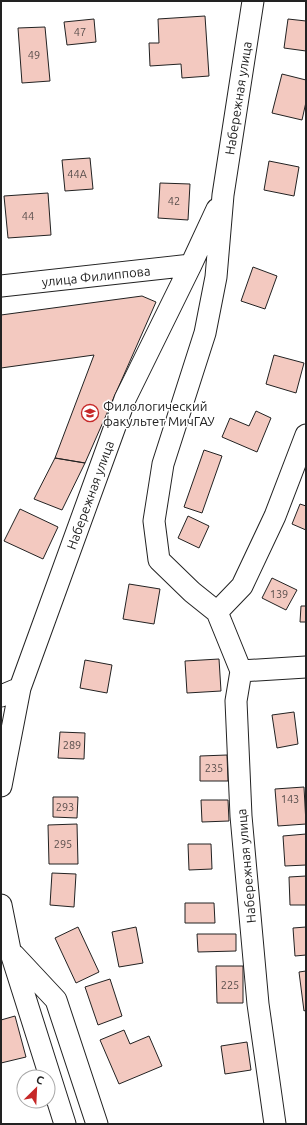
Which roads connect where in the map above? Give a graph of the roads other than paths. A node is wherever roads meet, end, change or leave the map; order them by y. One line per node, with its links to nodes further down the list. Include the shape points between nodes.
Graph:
1 (253, 1): 2 (street, Набережная улица)
2 (223, 195): 3 (street, Набережная улица); 6 (street, Набережная улица, via 216,277 205,333 163,464 154,521 159,560)
3 (191, 265): 4 (street, улица Филиппова); 9 (street, Набережная улица, via 125,399)
4 (1, 286)
5 (306, 435): 6 (street, via 275,516 242,586)
6 (217, 612): 8 (street, Набережная улица)
7 (306, 667): 8 (street)
8 (241, 671): 16 (street, Набережная улица, via 236,701 241,816 258,1004)
9 (20, 688): 10 (street); 11 (street, Набережная улица)
10 (1, 696)
11 (1, 786)
12 (1, 905): 13 (street)
13 (5, 951): 14 (street); 15 (street, via 56,1000)
14 (65, 1124)
15 (97, 1124)
16 (275, 1124)

